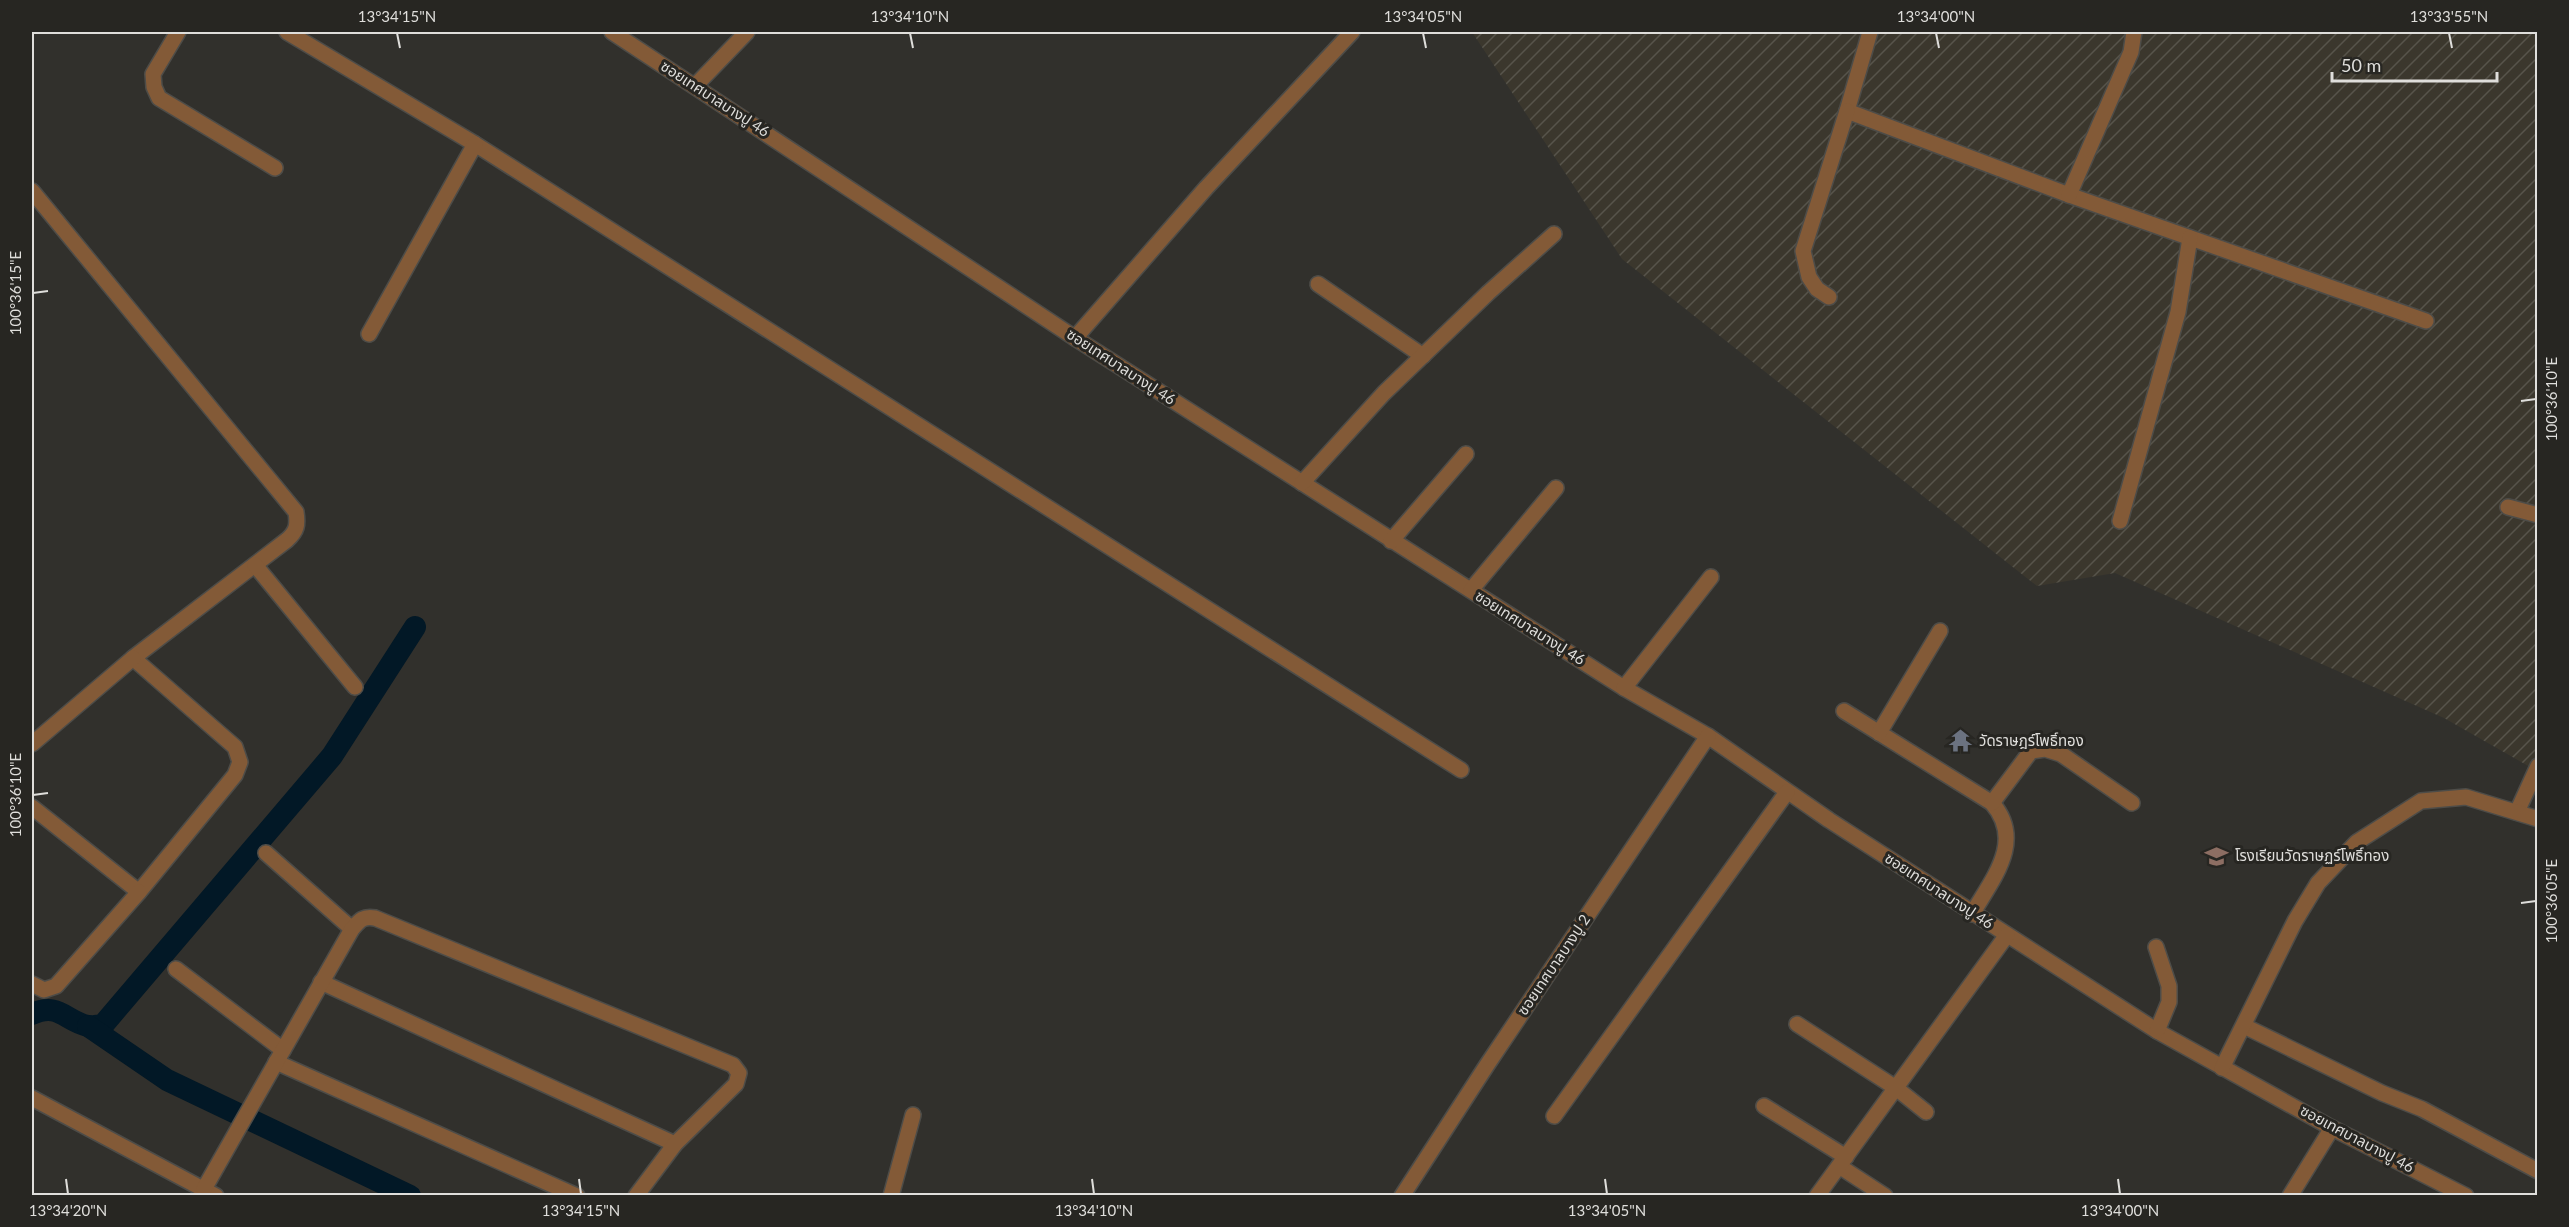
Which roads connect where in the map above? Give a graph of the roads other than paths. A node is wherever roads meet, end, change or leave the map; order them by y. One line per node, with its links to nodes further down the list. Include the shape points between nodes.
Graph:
1 (178, 32): 11 (street, via 153,74 159,98)
2 (287, 32): 10 (street)
3 (612, 32): 8 (street, ซอยเทศบาลบางปู 46)
4 (747, 32): 8 (street)
5 (1352, 32): 20 (street, via 1206,188)
6 (1870, 32): 9 (street)
7 (2134, 32): 13 (street, via 2131,52)
8 (695, 86): 20 (street, ซอยเทศบาลบางปู 46)
9 (1847, 111): 13 (street); 17 (street, via 1803,251 1809,278)
10 (475, 144): 19 (street); 41 (street)
11 (275, 168)
12 (32, 191): 29 (street, via 296,512 296,531)
13 (2069, 195): 15 (street)
14 (1554, 234): 21 (street)
15 (2190, 238): 18 (street); 27 (street, via 2178,312)
16 (1318, 284): 21 (street)
17 (1828, 297)
18 (2426, 321)
19 (369, 334)
20 (1075, 338): 23 (street, ซอยเทศบาลบางปู 46)
21 (1423, 356): 23 (street)
22 (1466, 454): 28 (street)
23 (1302, 483): 28 (street, ซอยเทศบาลบางปู 46)
24 (1556, 488): 31 (street)
25 (2508, 507): 26 (street)
26 (2538, 515)
27 (2120, 521)
28 (1391, 541): 31 (street, ซอยเทศบาลบางปู 46)
29 (255, 565): 33 (street); 34 (street)
30 (1711, 577): 35 (street)
31 (1471, 590): 35 (street, ซอยเทศบาลบางปู 46)
32 (1940, 632): 37 (street)
33 (133, 658): 39 (street); 49 (street, via 235,747 240,762 235,775)
34 (355, 687)
35 (1624, 688): 38 (street, ซอยเทศบาลบางปู 46)
36 (1844, 711): 37 (street)
37 (1879, 733): 43 (street)
38 (1708, 736): 42 (street, ซอยเทศบาลบางปู 46); 76 (street, ซอยเทศบาลบางปู 2)
39 (32, 744)
40 (2538, 766): 46 (street)
41 (1461, 771)
42 (1786, 792): 50 (street, ซอยเทศบาลบางปู 46); 67 (street)
43 (1992, 803): 44 (street, via 2031,751 2044,749 2061,754); 50 (street, via 2003,816 2007,836 2004,859)
44 (2132, 803)
45 (32, 807): 49 (street)
46 (2517, 812): 47 (street); 58 (street, via 2466,797 2421,801 2357,842 2318,883)
47 (2538, 819)
48 (266, 853): 51 (street)
49 (139, 892): 56 (street, via 56,986 44,990)
50 (1972, 914): 52 (street, ซอยเทศบาลบางปู 46)
51 (352, 928): 55 (street); 69 (street, via 360,919 375,918 733,1065 739,1073 736,1084)
52 (2007, 935): 59 (street, ซอยเทศบาลบางปู 46); 62 (street)
53 (2156, 947): 59 (street, via 2169,986 2169,1002)
54 (176, 969): 60 (street)
55 (321, 982): 60 (street); 69 (street)
56 (32, 984)
57 (1797, 1024): 62 (street)
58 (2244, 1026): 61 (street); 71 (street, via 2422,1109)
59 (2157, 1031): 61 (street, ซอยเทศบาลบางปู 46)
60 (280, 1056): 72 (street); 73 (street)
61 (2222, 1068): 68 (street, ซอยเทศบาลบางปู 46)
62 (1896, 1088): 65 (street); 70 (street)
63 (32, 1098): 72 (street)
64 (1764, 1106): 70 (street)
65 (1926, 1112)
66 (913, 1115): 75 (street)
67 (1554, 1116)
68 (2332, 1128): 79 (street); 80 (street, ซอยเทศบาลบางปู 46)
69 (675, 1144): 74 (street)
70 (1842, 1161): 77 (street); 78 (street)
71 (2538, 1171)
72 (210, 1192)
73 (577, 1196)
74 (636, 1196)
75 (891, 1196)
76 (1402, 1196)
77 (1817, 1196)
78 (1884, 1196)
79 (2290, 1196)
80 (2466, 1196)

